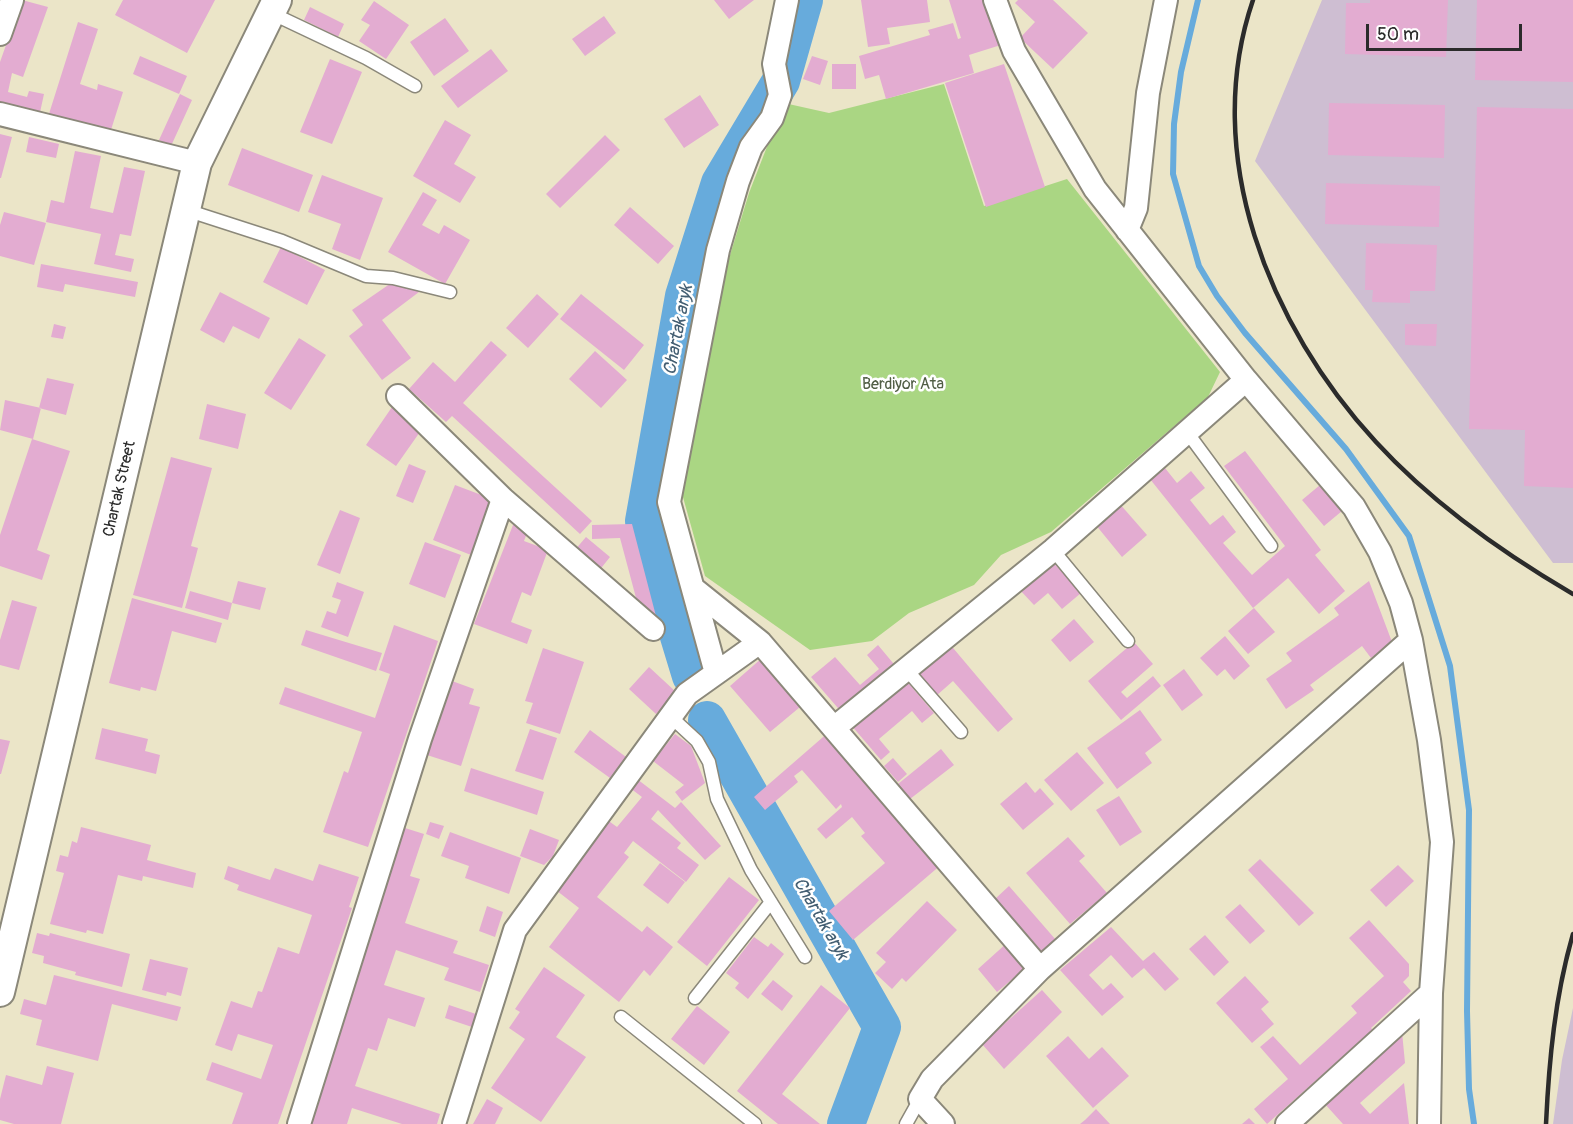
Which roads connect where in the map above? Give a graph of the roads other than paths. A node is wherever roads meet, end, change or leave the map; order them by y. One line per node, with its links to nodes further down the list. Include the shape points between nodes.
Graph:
1 (12, 0): 6 (street)
2 (787, 0): 19 (street, via 774,64 779,86 772,118 751,147 718,250 669,502)
3 (995, 0): 11 (street, via 1014,51 1046,109 1095,189)
4 (1166, 0): 11 (street, via 1148,93 1136,208)
5 (274, 7): 7 (lane); 9 (street, Chartak Street)
6 (0, 34)
7 (415, 86)
8 (0, 114): 9 (street)
9 (197, 163): 10 (street, Chartak Street)
10 (186, 210): 12 (lane, via 282,241 366,276 393,278); 32 (street, Chartak Street)
11 (1127, 230): 13 (street)
12 (450, 292)
13 (1246, 380): 15 (street); 21 (street, via 1364,522 1380,552)
14 (398, 396): 16 (street)
15 (1187, 432): 17 (lane); 18 (street)
16 (503, 499): 20 (street); 37 (street, via 420,739)
17 (1271, 546)
18 (1053, 550): 22 (lane); 24 (street)
19 (694, 589): 23 (street); 25 (street)
20 (653, 629)
21 (1411, 640): 31 (street); 33 (street, via 1442,842)
22 (1128, 641)
23 (760, 642): 25 (street); 27 (street)
24 (906, 669): 27 (street); 28 (lane)
25 (716, 673): 26 (street, via 687,694)
26 (671, 717): 29 (lane, via 697,741 709,762 717,799); 38 (street, via 515,930)
27 (834, 728): 31 (street)
28 (960, 732)
29 (771, 902): 30 (lane); 34 (lane)
30 (805, 957)
31 (1040, 969): 36 (street, via 932,1079)
32 (0, 992)
33 (1431, 993): 42 (street); 43 (street)
34 (695, 998)
35 (621, 1017): 39 (lane)
36 (920, 1099): 40 (lane); 41 (street)
37 (299, 1124)
38 (454, 1124)
39 (754, 1124)
40 (906, 1124)
41 (943, 1124)
42 (1287, 1124)
43 (1429, 1124)

